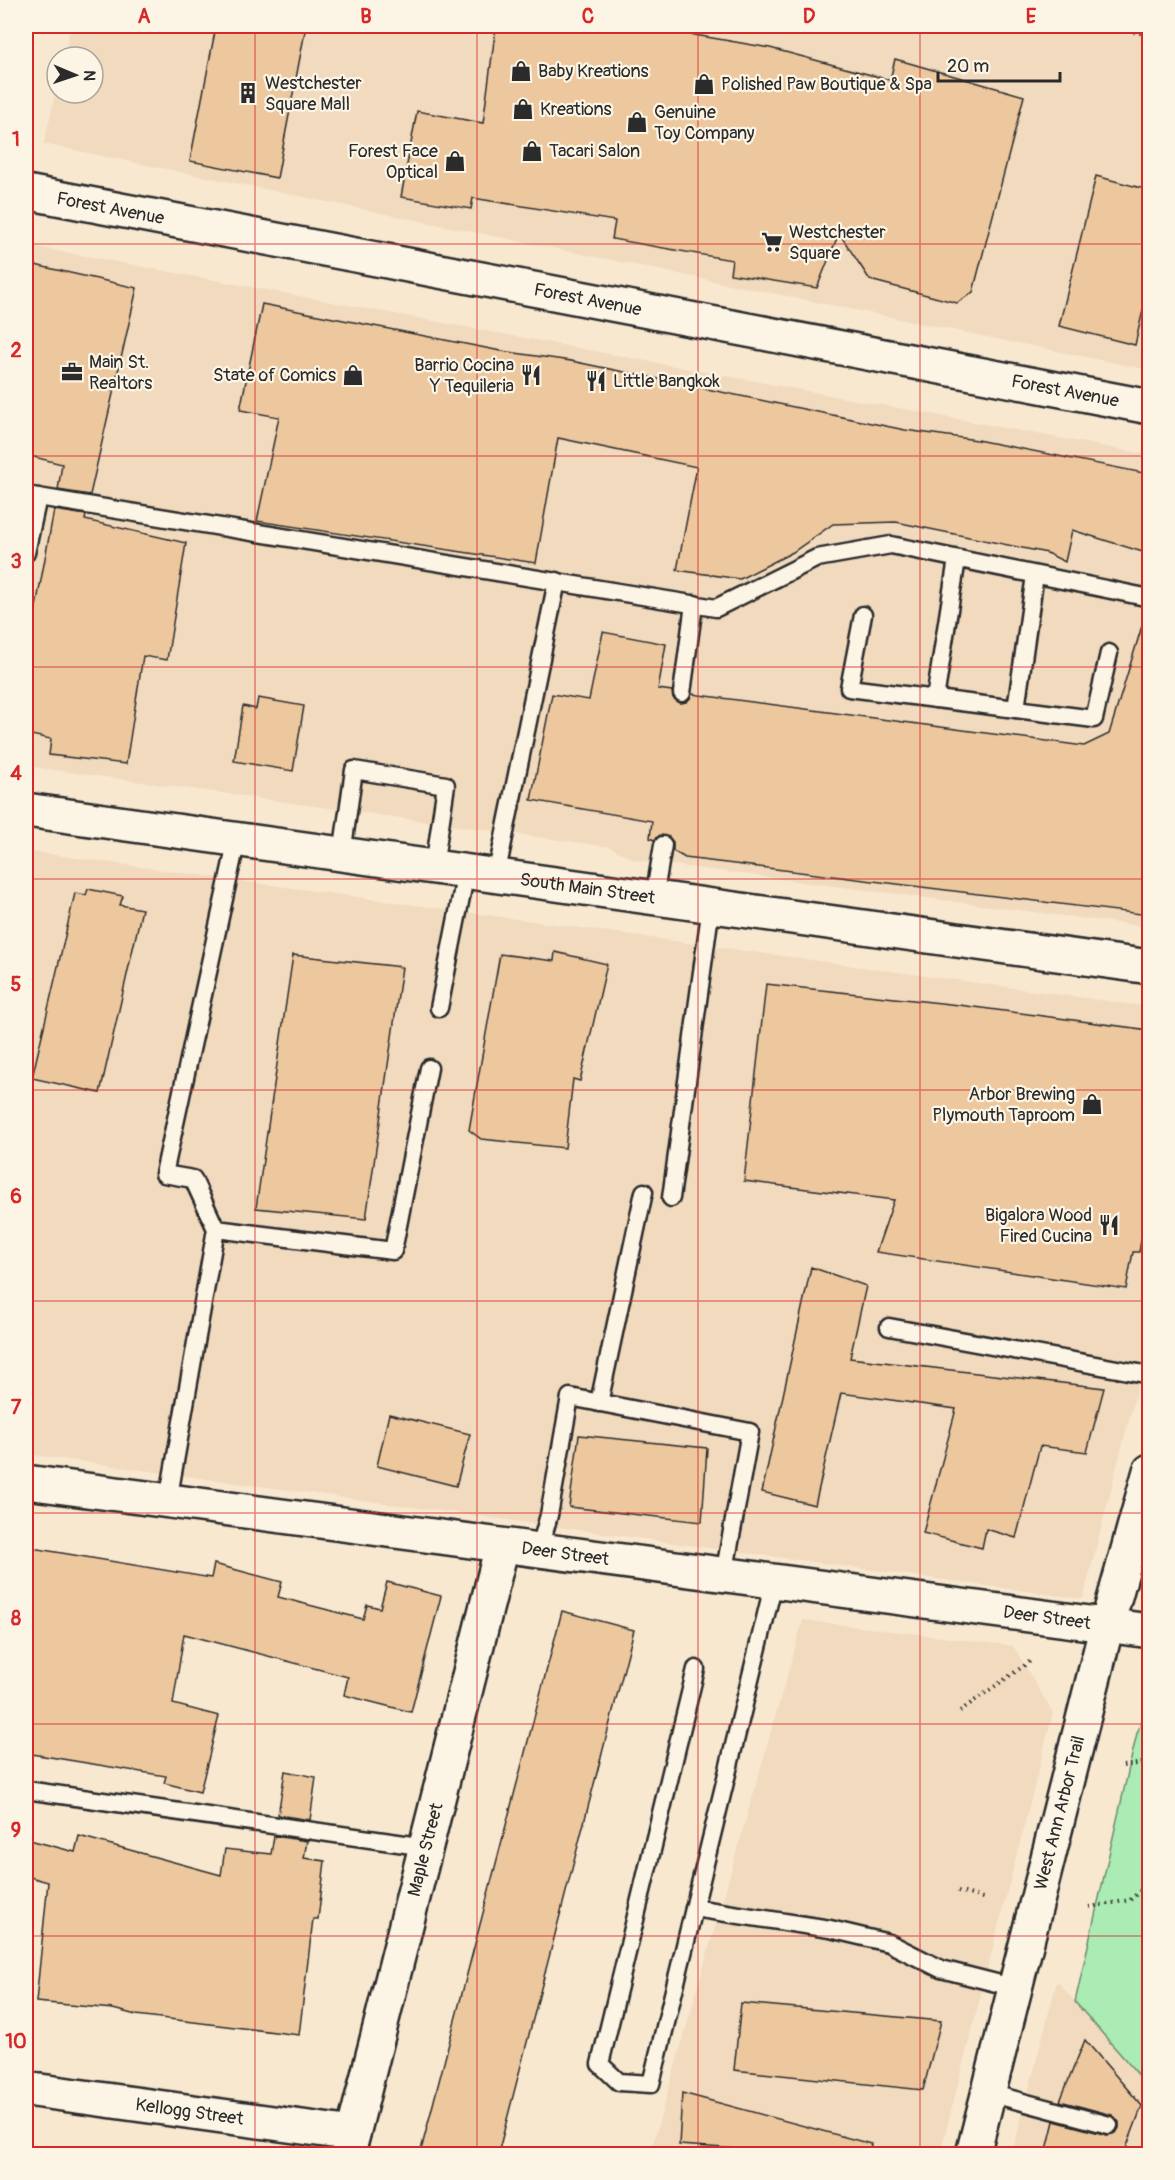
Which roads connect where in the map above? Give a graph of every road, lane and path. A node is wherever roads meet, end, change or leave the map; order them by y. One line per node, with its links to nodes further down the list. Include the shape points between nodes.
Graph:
1 (1120, 26): 2 (path, via 1119,29)
2 (1149, 35)
3 (26, 192): 4 (street, Forest Avenue)
4 (1149, 408)
5 (32, 496): 6 (lane); 9 (lane)
6 (26, 553)
7 (957, 559): 8 (lane); 11 (lane, via 891,545 817,558 716,608); 15 (lane)
8 (1035, 574): 10 (lane); 16 (lane)
9 (557, 581): 11 (lane); 22 (lane)
10 (1149, 598)
11 (694, 604): 14 (lane)
12 (863, 615): 15 (lane, via 849,688)
13 (1109, 653): 16 (lane, via 1094,718)
14 (682, 693)
15 (935, 699): 16 (lane)
16 (1016, 709)
17 (26, 810): 18 (street, South Main Street)
18 (237, 840): 20 (street, South Main Street); 30 (lane, via 164,1174 193,1179)
19 (663, 845): 23 (lane)
20 (342, 854): 21 (street, South Main Street); 21 (lane, via 354,770 446,785)
21 (434, 867): 22 (street, South Main Street)
22 (481, 874): 23 (street, South Main Street); 26 (lane)
23 (654, 898): 24 (street, South Main Street)
24 (711, 906): 25 (street, South Main Street); 29 (lane)
25 (1149, 967)
26 (439, 1008)
27 (429, 1068): 30 (lane, via 393,1251)
28 (645, 1192): 33 (lane)
29 (671, 1198)
30 (216, 1229): 36 (lane)
31 (889, 1327): 32 (lane)
32 (1149, 1375)
33 (599, 1403): 38 (lane, via 570,1397); 39 (lane, via 750,1432)
34 (1149, 1471): 41 (street, West Ann Arbor Trail)
35 (26, 1482): 36 (street, Deer Street)
36 (168, 1501): 37 (street, Deer Street)
37 (502, 1546): 38 (street, Deer Street); 49 (street, Maple Street)
38 (539, 1551): 39 (street, Deer Street)
39 (724, 1575): 40 (street, Deer Street)
40 (774, 1582): 41 (street, Deer Street); 54 (lane)
41 (1107, 1625): 42 (street, Deer Street); 55 (street, West Ann Arbor Trail)
42 (1149, 1631)
43 (1032, 1660): 45 (path)
44 (696, 1669): 54 (lane, via 600,2064 619,2082 651,2084)
45 (960, 1711)
46 (1149, 1762): 47 (path)
47 (1123, 1766)
48 (26, 1790): 49 (lane)
49 (426, 1847): 59 (street, Maple Street)
50 (1149, 1882): 53 (path, via 1130,1900)
51 (958, 1892): 52 (path)
52 (986, 1899)
53 (1089, 1907)
54 (694, 1908): 55 (lane, via 830,1929 889,1943 941,1969)
55 (1016, 1988): 57 (street, West Ann Arbor Trail)
56 (26, 2089): 59 (street, Kellogg Street)
57 (989, 2093): 58 (lane); 60 (street, West Ann Arbor Trail)
58 (1109, 2125)
59 (351, 2144)
60 (973, 2154)

